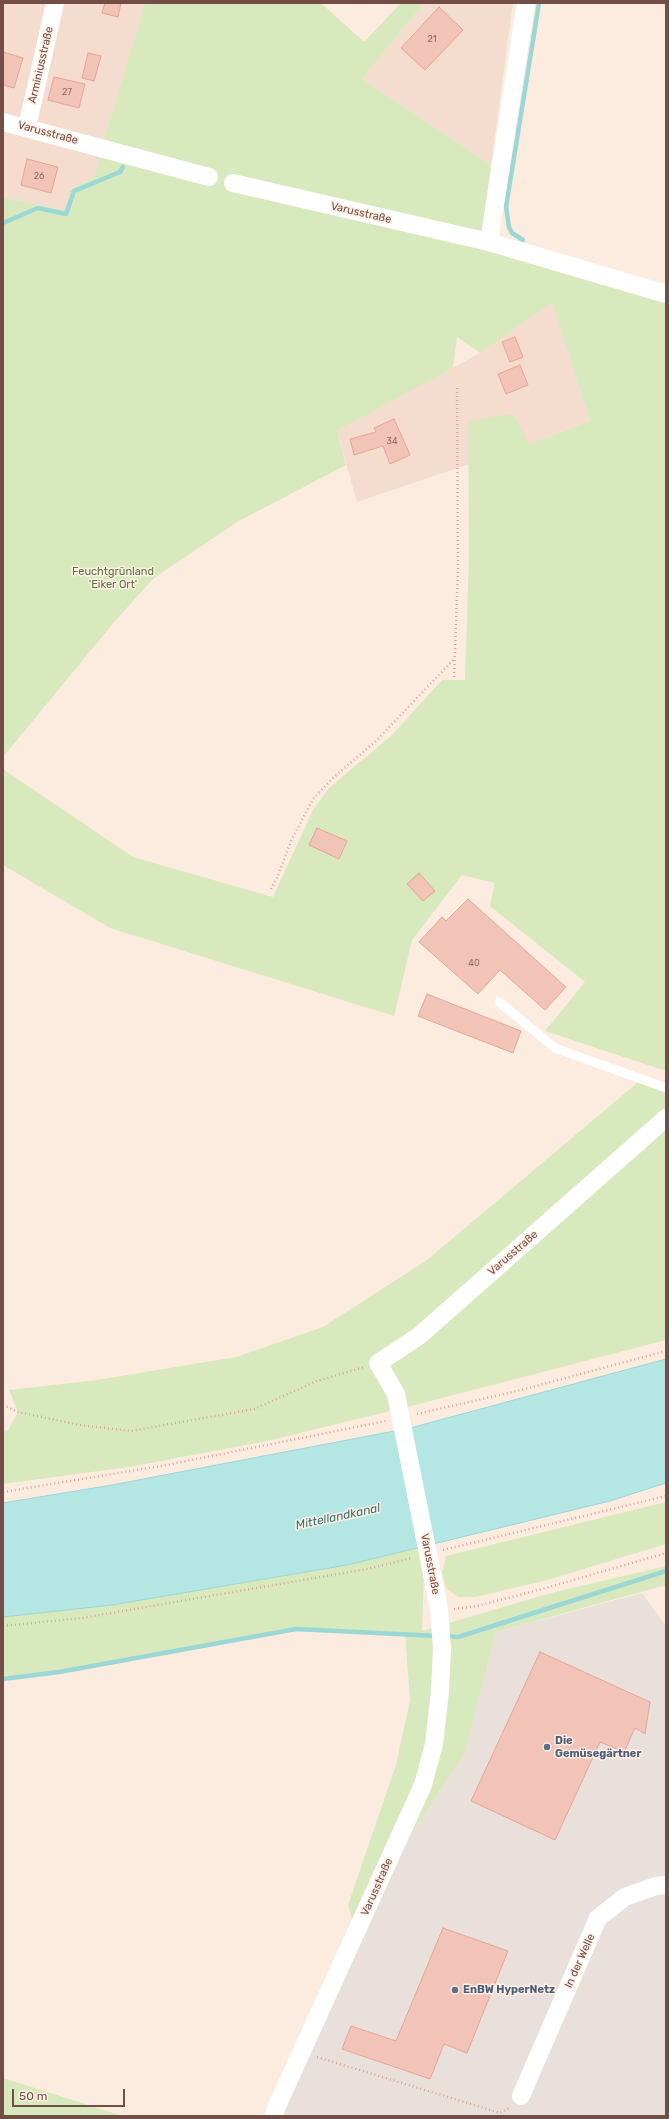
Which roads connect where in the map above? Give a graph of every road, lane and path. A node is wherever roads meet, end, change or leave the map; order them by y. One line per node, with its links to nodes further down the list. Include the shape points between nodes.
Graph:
1 (55, 3): 4 (street, Arminiusstraße)
2 (526, 3): 7 (street)
3 (3, 122): 4 (street, Varusstraße)
4 (27, 127): 5 (street, Varusstraße)
5 (209, 177)
6 (233, 183): 7 (street, Varusstraße)
7 (489, 242): 8 (street, Varusstraße)
8 (666, 294)
9 (457, 386): 10 (path, via 458,570)
10 (455, 658): 11 (path); 12 (path, via 377,740 313,799 291,841 278,878)
11 (454, 677)
12 (271, 889)
13 (499, 1002): 14 (lane, via 555,1048)
14 (666, 1088)
15 (666, 1118): 17 (street, Varusstraße, via 419,1336)
16 (666, 1351): 19 (path, via 521,1390)
17 (378, 1363): 18 (path, via 317,1381 254,1409 131,1431 80,1425 18,1412); 26 (street, Varusstraße, via 396,1394)
18 (3, 1405)
19 (414, 1415)
20 (391, 1420): 21 (path, via 167,1465)
21 (3, 1492)
22 (666, 1496): 23 (path)
23 (442, 1550)
24 (666, 1553): 26 (path)
25 (419, 1556): 27 (path, via 367,1569 98,1616)
26 (440, 1618): 29 (street, Varusstraße, via 440,1691 434,1744 423,1785)
27 (3, 1626)
28 (666, 1885): 30 (street, In der Welle, via 624,1896 598,1918)
29 (302, 2052): 30 (path, via 500,2114 511,2108); 31 (street, Varusstraße)
30 (521, 2096)
31 (274, 2116)

